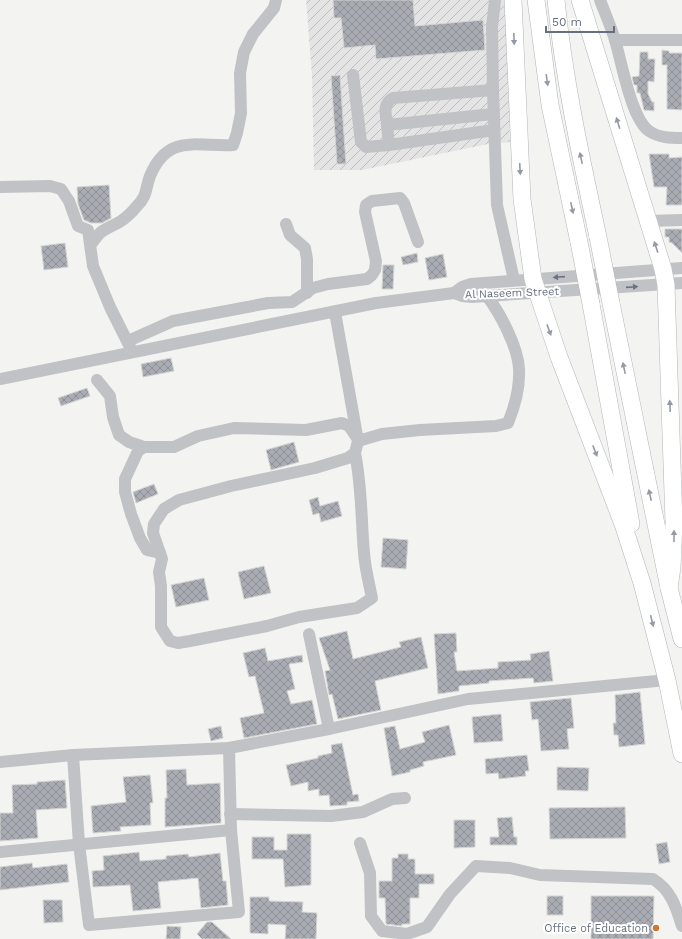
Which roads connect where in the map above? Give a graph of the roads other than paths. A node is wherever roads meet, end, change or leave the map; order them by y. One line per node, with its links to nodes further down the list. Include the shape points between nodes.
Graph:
1 (276, 0): 22 (street, via 274,8 253,34 244,52 240,73 241,113 233,145 200,143 176,146 160,160 150,176 146,195 138,206 123,220 101,232)
2 (495, 0): 11 (street, via 492,27)
3 (513, 0): 26 (highway, one-way to 26, via 522,199)
4 (536, 0): 38 (highway, one-way to 38, bridge, via 550,105 591,304)
5 (556, 0): 39 (highway, one-way to 5, bridge, via 570,107)
6 (580, 0): 19 (highway, one-way to 6)
7 (600, 0): 8 (street)
8 (615, 40): 9 (street); 15 (street, via 621,67 640,122 650,132 662,137)
9 (682, 40)
10 (353, 75): 16 (street, via 361,142 366,147)
11 (493, 90): 12 (street); 13 (street, via 393,98 385,106)
12 (493, 114): 13 (street); 14 (street)
13 (387, 125): 16 (street)
14 (494, 130): 16 (street); 25 (street, via 497,205)
15 (682, 138)
16 (389, 145)
17 (0, 187): 22 (street, via 50,186 61,189 78,226 88,230)
18 (682, 220): 19 (street)
19 (648, 221): 24 (highway, one-way to 19)
20 (286, 224): 27 (street, via 290,235 305,248)
21 (418, 242): 27 (street, via 400,198 372,201 366,205 365,212 376,261 372,275 367,279 313,288)
22 (91, 244): 31 (street, via 93,266)
23 (682, 268): 24 (street, Al Naseem Street)
24 (670, 279): 26 (street, Al Naseem Street); 39 (highway, one-way to 24, via 674,523)
25 (514, 280): 26 (street, Al Naseem Street); 28 (street, Al Naseem Street, via 472,284)
26 (534, 286): 29 (street, Al Naseem Street); 38 (highway, one-way to 38, via 623,524)
27 (307, 293): 31 (street, via 292,302 268,303 173,320)
28 (454, 293): 29 (street, Al Naseem Street, via 462,296); 30 (street, via 376,303)
29 (487, 296): 34 (street, via 496,307 516,352 520,368 518,395 508,423 400,432)
30 (335, 312): 31 (street); 34 (street)
31 (130, 347): 32 (street)
32 (0, 379)
33 (97, 380): 35 (street, via 110,396 119,435)
34 (358, 440): 35 (street, via 349,426 342,423 306,430 234,428 198,436 174,447); 36 (street)
35 (144, 447): 37 (street, via 138,451 125,480 125,492 140,538 147,550)
36 (355, 454): 37 (street, via 315,468 179,500 164,509 154,524 153,533); 37 (street, via 363,513 364,553 372,598 357,608 299,617 190,641 170,641 161,627)
37 (160, 553)
38 (642, 583): 42 (highway, one-way to 42)
39 (669, 588): 41 (highway)
40 (309, 634): 43 (street)
41 (682, 639)
42 (667, 680): 43 (street, via 468,699); 45 (highway)
43 (329, 729): 44 (street)
44 (229, 748): 46 (street); 49 (street)
45 (682, 754)
46 (73, 755): 47 (street); 52 (street)
47 (0, 762)
48 (405, 798): 49 (street, via 392,799 362,812 331,816)
49 (230, 814): 50 (street)
50 (231, 830): 52 (street); 52 (street, via 239,912 89,925)
51 (360, 843): 54 (street, via 370,873 371,916 382,931 407,934 427,927 450,894 476,866 510,868 540,875 653,879 661,884 673,900)
52 (79, 844): 53 (street)
53 (0, 852)
54 (682, 926)

